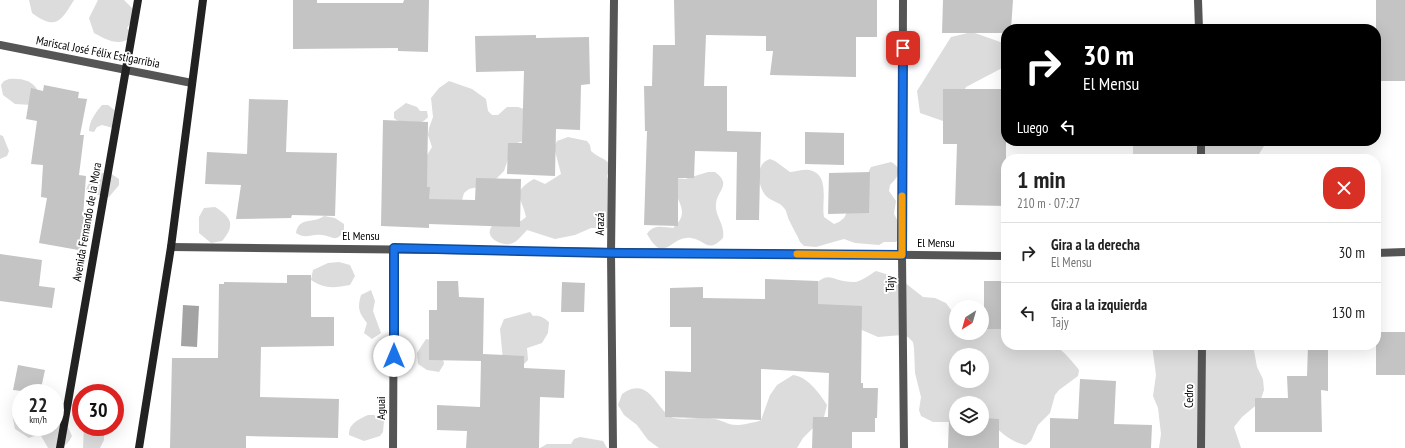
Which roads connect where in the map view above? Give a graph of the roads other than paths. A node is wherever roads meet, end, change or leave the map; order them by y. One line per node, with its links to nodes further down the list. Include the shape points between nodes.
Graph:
1 (138, 0): 8 (main road, Avenida Fernando de la Mora)
2 (203, 0): 9 (main road)
3 (614, 0): 13 (street, Arazá)
4 (903, 0): 15 (street, Tajy)
5 (1198, 0): 6 (street)
6 (1199, 24)
7 (0, 45): 8 (street, Mariscal José Félix Estigarribia)
8 (126, 69): 9 (street, Mariscal José Félix Estigarribia); 18 (main road, Avenida Fernando de la Mora)
9 (192, 83): 10 (main road)
10 (171, 247): 11 (street, El Mensu); 19 (main road)
11 (394, 248): 13 (street, El Mensu); 20 (street, Aguai)
12 (1405, 252): 14 (street)
13 (611, 253): 15 (street, El Mensu); 21 (street, Arazá)
14 (1381, 253)
15 (902, 255): 16 (street, El Mensu); 22 (street, Tajy)
16 (1001, 256)
17 (1202, 350): 23 (street, Cedro)
18 (60, 448)
19 (139, 448)
20 (393, 448)
21 (613, 448)
22 (904, 448)
23 (1200, 448)

